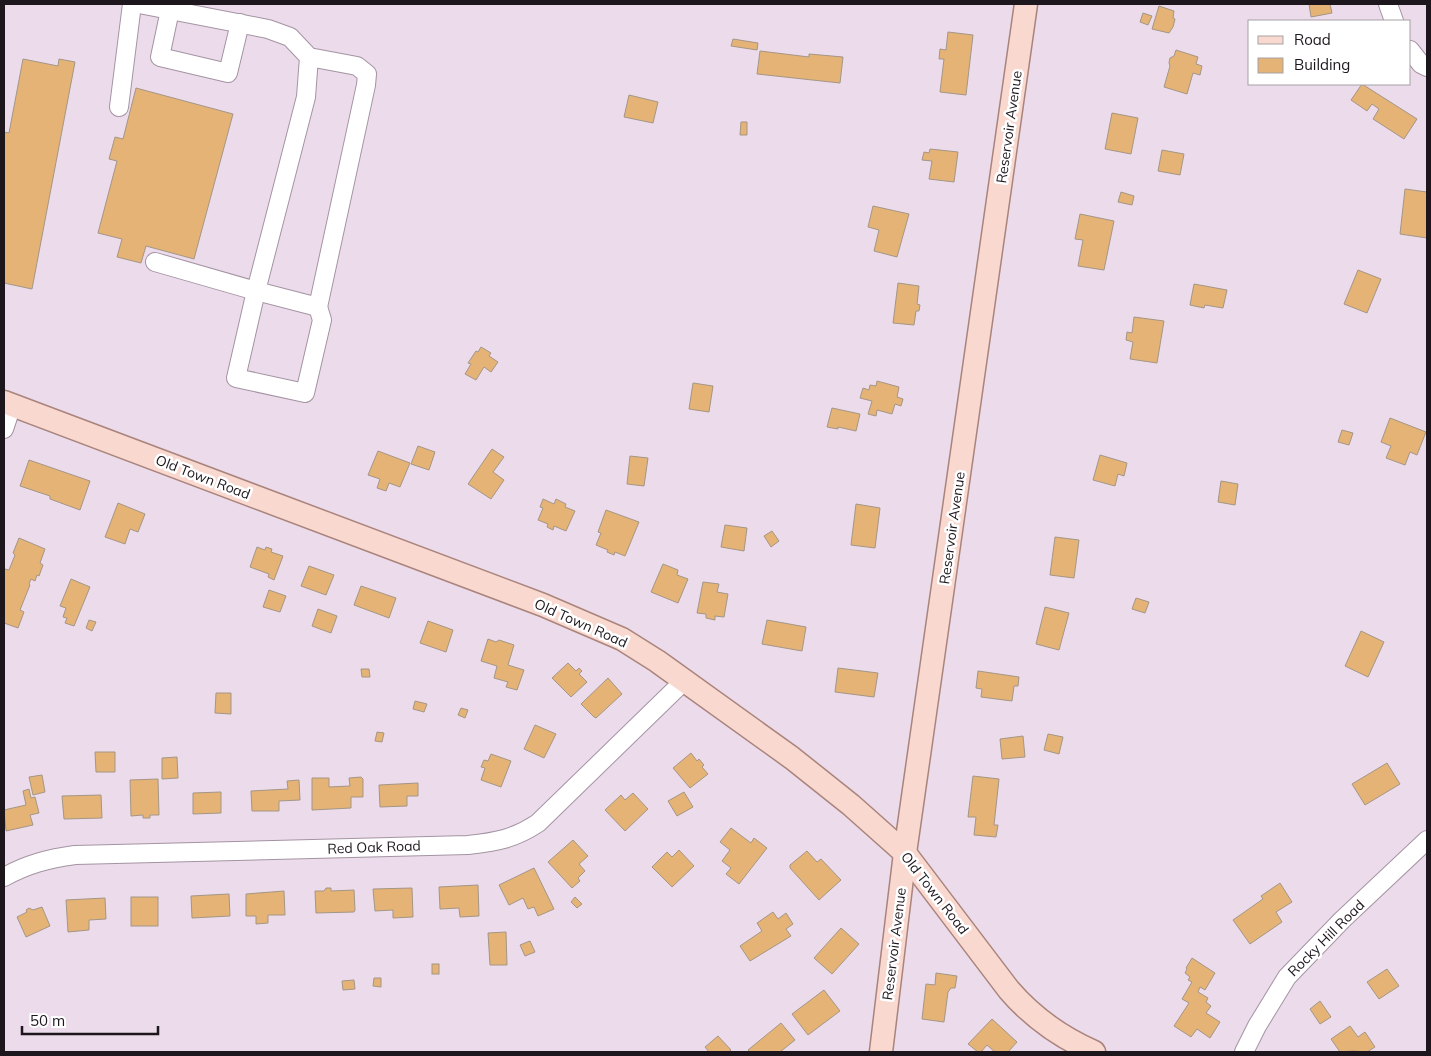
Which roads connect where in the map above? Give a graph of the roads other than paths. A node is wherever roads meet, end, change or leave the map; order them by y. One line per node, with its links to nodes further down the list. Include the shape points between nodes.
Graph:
1 (132, 4): 11 (street)
2 (138, 4): 5 (street)
3 (1026, 4): 19 (main road, Reservoir Avenue)
4 (1388, 4): 6 (street)
5 (170, 10): 7 (street); 7 (street, via 160,58 228,73)
6 (1394, 20)
7 (240, 23): 9 (street, via 290,37)
8 (1411, 51): 10 (street)
9 (309, 57): 13 (street, via 306,97); 14 (street, via 357,66 367,74)
10 (1427, 67)
11 (119, 107)
12 (155, 262): 13 (street)
13 (256, 291): 14 (street); 14 (street, via 236,378 305,394 322,320)
14 (318, 307)
15 (8, 404): 16 (street); 17 (main road, Old Town Road, via 542,605 622,639)
16 (4, 429)
17 (685, 680): 19 (main road, Old Town Road, via 792,758); 20 (street, Red Oak Road, via 538,823 522,834 497,842 75,856 47,859)
18 (1427, 840): 23 (street, Rocky Hill Road, via 1287,977)
19 (905, 853): 21 (main road, Reservoir Avenue); 22 (main road, Old Town Road, via 1025,1009 1059,1035)
20 (4, 877)
21 (881, 1052)
22 (1094, 1052)
23 (1244, 1052)

